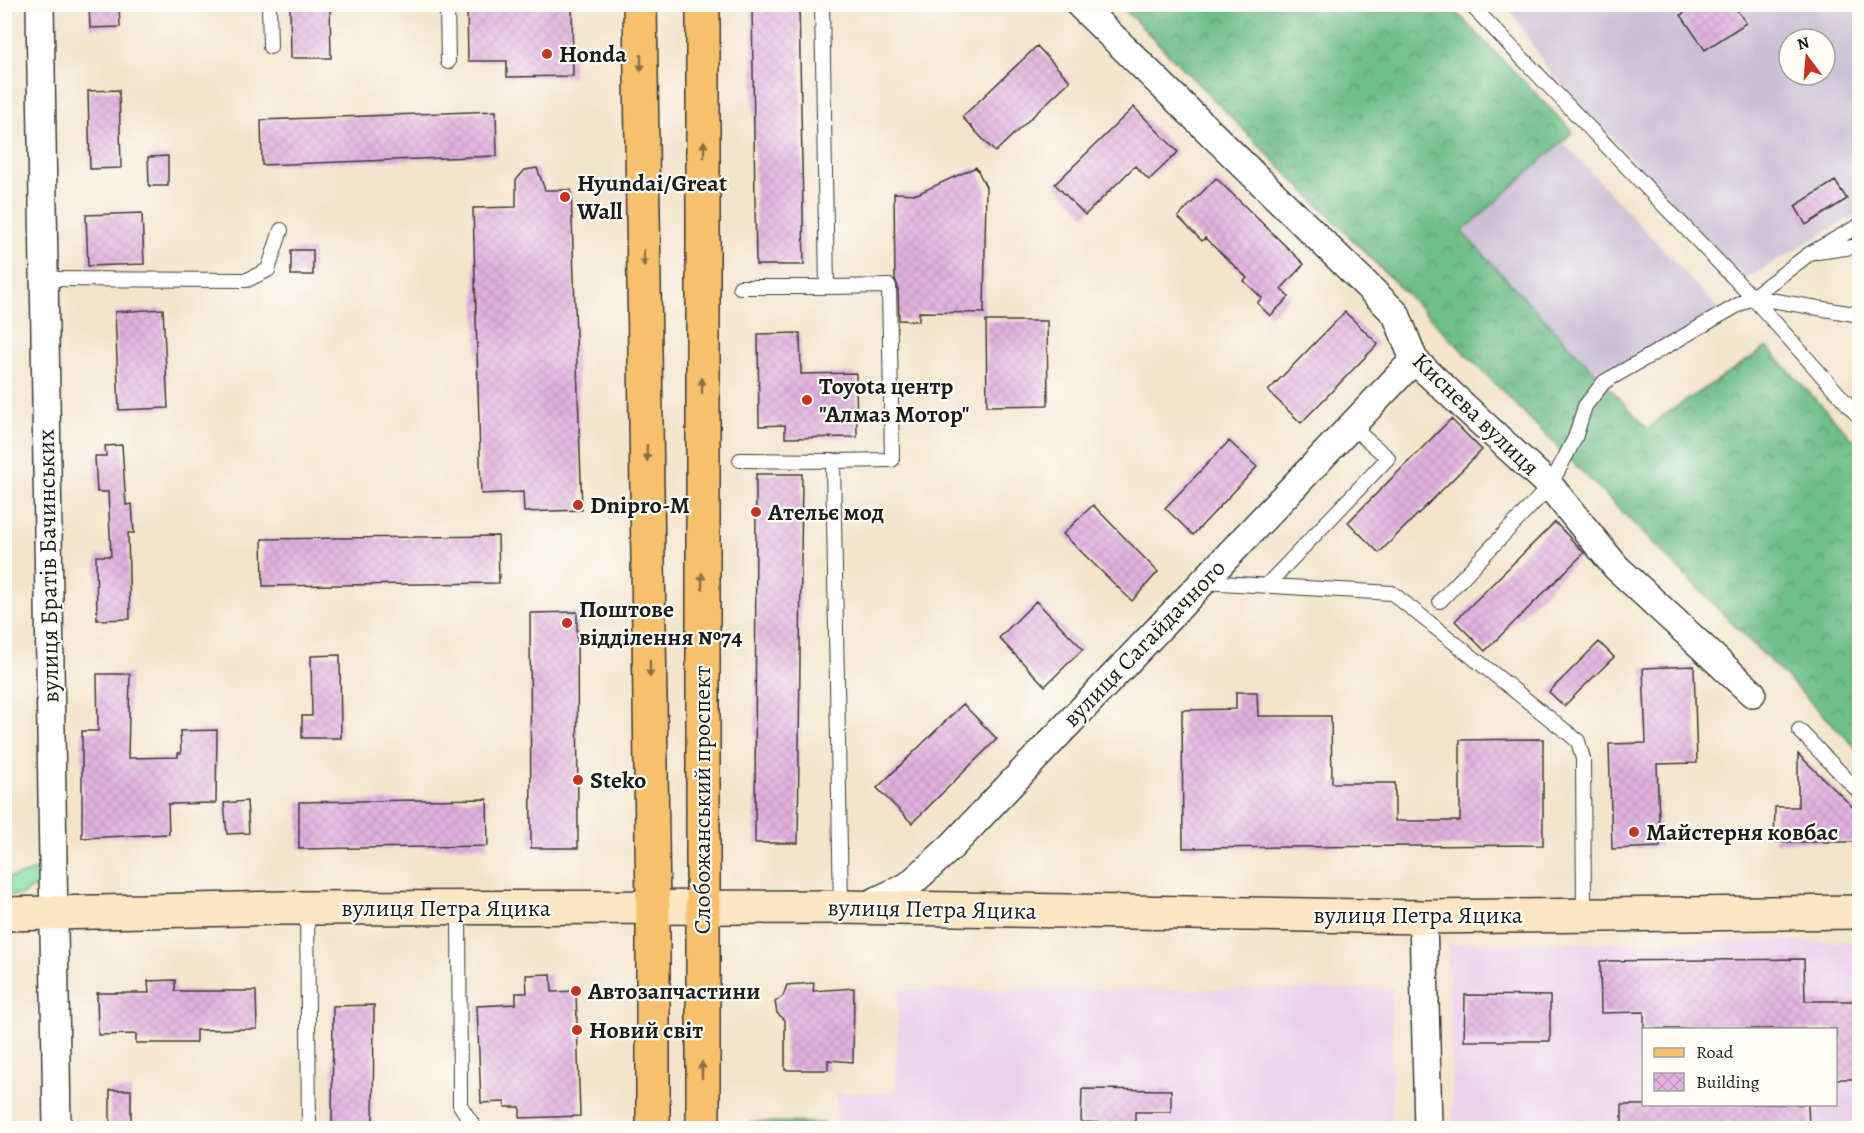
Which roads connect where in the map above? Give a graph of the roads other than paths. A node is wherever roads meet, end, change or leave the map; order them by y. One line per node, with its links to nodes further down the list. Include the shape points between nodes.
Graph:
1 (40, 4): 15 (street, вулиця Братів Бачинських)
2 (269, 4): 9 (lane)
3 (447, 4): 10 (lane)
4 (640, 4): 36 (main road, Слобожанський проспект, one-way to 36)
5 (704, 4): 32 (main road, Слобожанський проспект, one-way to 5)
6 (822, 4): 17 (lane)
7 (1078, 4): 20 (street, Киснева вулиця, via 1396,314)
8 (1470, 4): 18 (lane)
9 (270, 47)
10 (448, 62)
11 (1860, 225): 14 (lane)
12 (281, 230): 15 (lane, via 268,270 247,280)
13 (1860, 246): 14 (lane)
14 (1809, 254): 18 (lane)
15 (44, 279): 38 (street, вулиця Братів Бачинських)
16 (740, 287): 17 (lane)
17 (827, 287): 24 (lane, via 889,286 892,460)
18 (1752, 297): 19 (lane); 21 (lane); 25 (lane, via 1604,382 1585,406 1575,438)
19 (1860, 315)
20 (1414, 360): 22 (street, вулиця Сагайдачного); 25 (street, Киснева вулиця)
21 (1860, 418)
22 (1352, 427): 26 (street, вулиця Сагайдачного); 27 (lane, via 1388,458)
23 (740, 460): 24 (lane)
24 (833, 461): 33 (lane)
25 (1550, 486): 28 (lane); 29 (street, Киснева вулиця, via 1616,567)
26 (1202, 581): 27 (lane); 33 (street, вулиця Сагайдачного, via 951,847 908,886)
27 (1266, 585): 40 (lane, via 1392,593 1578,741 1582,759)
28 (1440, 601)
29 (1752, 693)
30 (1799, 730): 31 (lane)
31 (1860, 793)
32 (702, 907): 33 (street, вулиця Петра Яцика); 36 (street, вулиця Петра Яцика); 46 (main road, Слобожанський проспект, one-way to 32)
33 (851, 907): 41 (street, вулиця Петра Яцика)
34 (307, 908): 35 (street, вулиця Петра Яцика); 38 (street, вулиця Петра Яцика); 43 (lane)
35 (459, 908): 36 (street, вулиця Петра Яцика); 44 (lane, via 460,1105)
36 (653, 908): 45 (main road, Слобожанський проспект)
37 (1860, 912): 40 (street, вулиця Петра Яцика)
38 (54, 913): 39 (street, вулиця Петра Яцика); 42 (street, вулиця Братів Бачинських)
39 (4, 914)
40 (1584, 915): 41 (street, вулиця Петра Яцика)
41 (1423, 916): 47 (street)
42 (57, 1128)
43 (309, 1128)
44 (475, 1128)
45 (653, 1128)
46 (703, 1128)
47 (1428, 1128)

